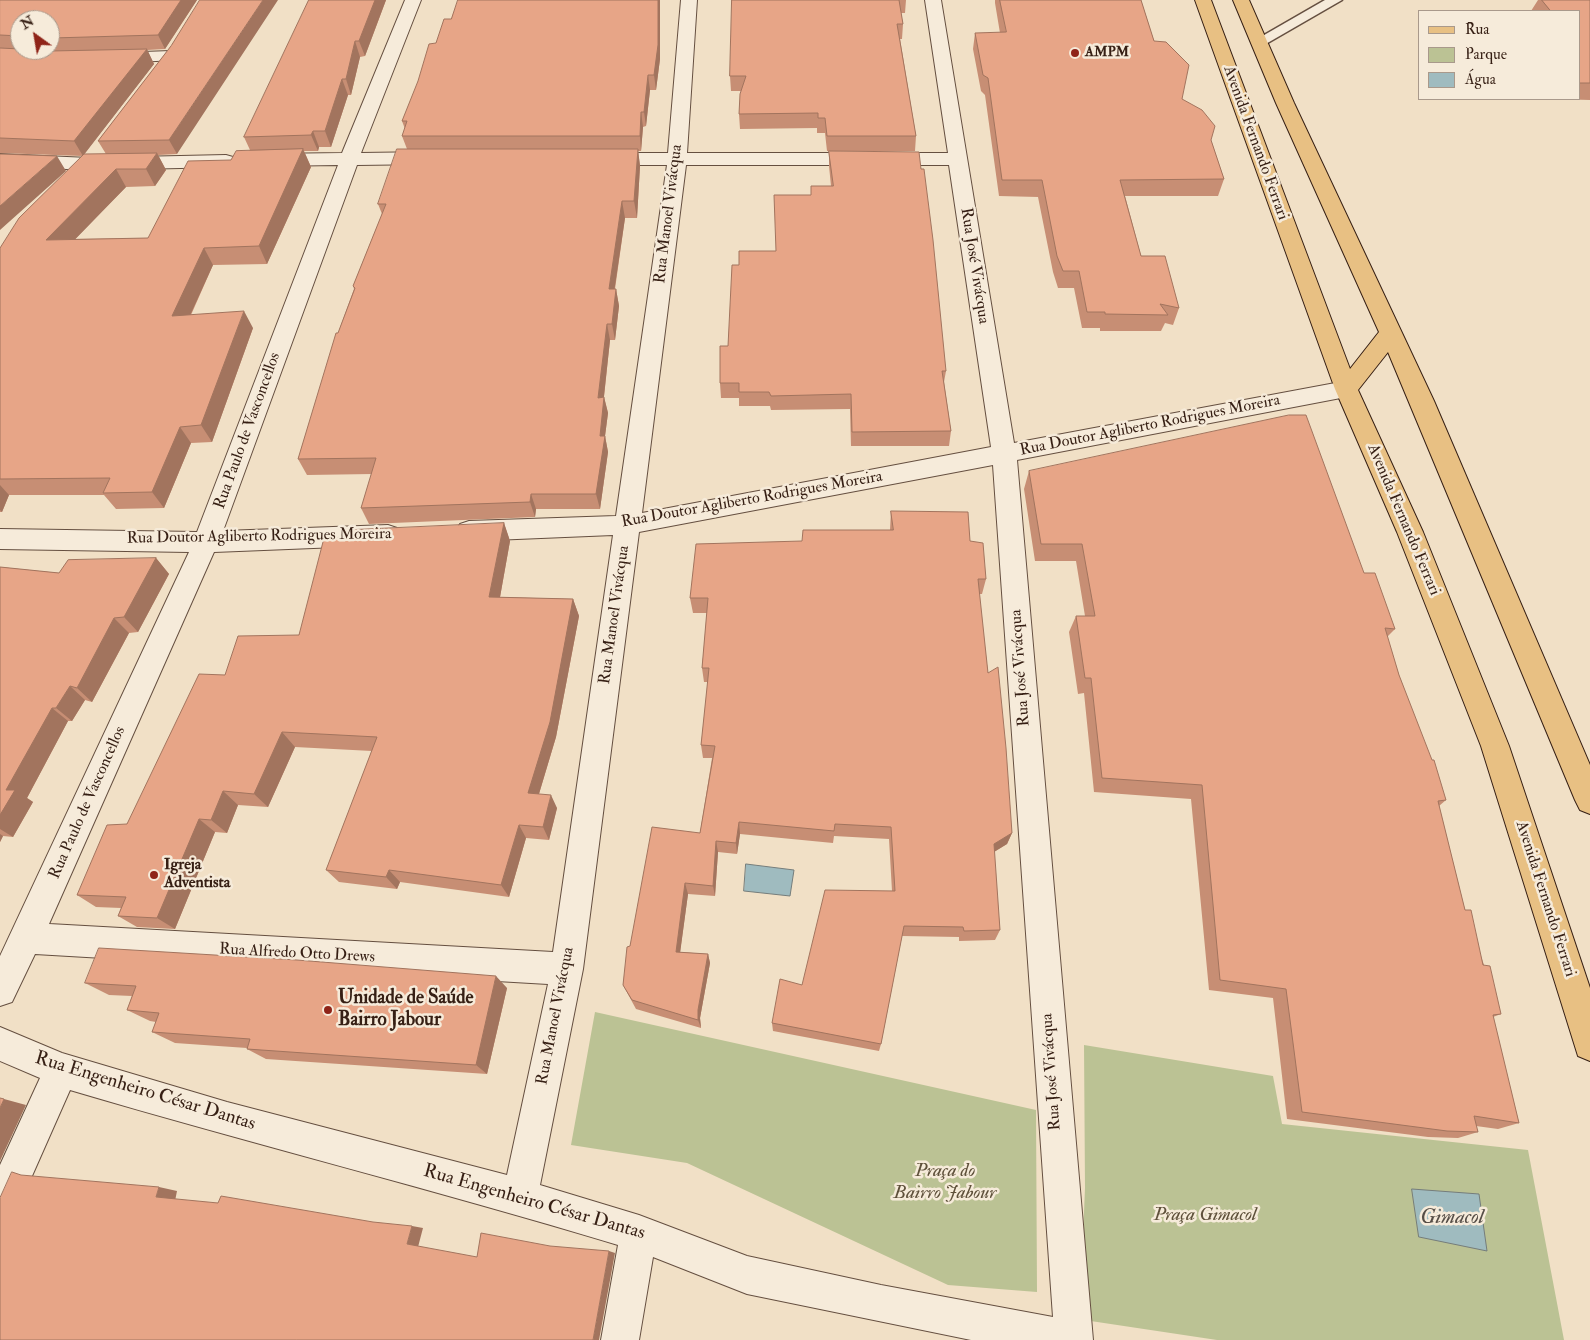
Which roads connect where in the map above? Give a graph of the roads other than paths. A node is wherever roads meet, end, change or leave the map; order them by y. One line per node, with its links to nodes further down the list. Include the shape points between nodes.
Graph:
1 (413, 0): 13 (street, Rua Paulo de Vasconcellos)
2 (689, 0): 18 (street, Rua Manoel Vivácqua)
3 (933, 0): 16 (street, Rua José Vivácqua)
4 (1203, 0): 22 (main road, Avenida Fernando Ferrari)
5 (1241, 0): 8 (main road)
6 (1335, 0): 8 (lane)
7 (181, 40): 9 (street)
8 (1259, 42): 21 (main road)
9 (171, 56): 10 (street); 11 (street)
10 (98, 58)
11 (159, 71)
12 (100, 148): 19 (street)
13 (350, 158): 14 (street); 19 (street); 28 (street, Rua Paulo de Vasconcellos)
14 (449, 158)
15 (588, 159): 18 (street)
16 (957, 159): 18 (street); 23 (street, Rua José Vivácqua)
17 (0, 160): 19 (street)
18 (677, 160): 24 (street, Rua Manoel Vivácqua)
19 (89, 164): 20 (street)
20 (68, 184)
21 (1390, 334): 22 (main road); 29 (main road, via 1480,535)
22 (1346, 389): 23 (street, Rua Doutor Agliberto Rodrigues Moreira); 34 (main road, Avenida Fernando Ferrari, via 1410,532 1495,746 1570,972)
23 (1004, 453): 24 (street, Rua Doutor Agliberto Rodrigues Moreira); 40 (street, Rua José Vivácqua)
24 (627, 525): 25 (street, Rua Doutor Agliberto Rodrigues Moreira); 31 (street, Rua Manoel Vivácqua)
25 (441, 532)
26 (412, 534): 28 (street, Rua Doutor Agliberto Rodrigues Moreira)
27 (0, 539): 28 (street, Rua Doutor Agliberto Rodrigues Moreira)
28 (206, 542): 30 (street, Rua Paulo de Vasconcellos)
29 (1590, 800)
30 (26, 938): 31 (street, Rua Alfredo Otto Drews); 32 (street, Rua Paulo de Vasconcellos)
31 (567, 969): 36 (street, Rua Manoel Vivácqua)
32 (0, 990)
33 (0, 1044): 35 (street, Rua Engenheiro César Dantas)
34 (1590, 1044)
35 (60, 1070): 36 (street, Rua Engenheiro César Dantas, via 228,1119); 37 (street)
36 (520, 1197): 38 (street, Rua Engenheiro César Dantas)
37 (0, 1206)
38 (639, 1233): 39 (street); 40 (street, Rua Engenheiro César Dantas, via 748,1275)
39 (620, 1340)
40 (1073, 1340)

